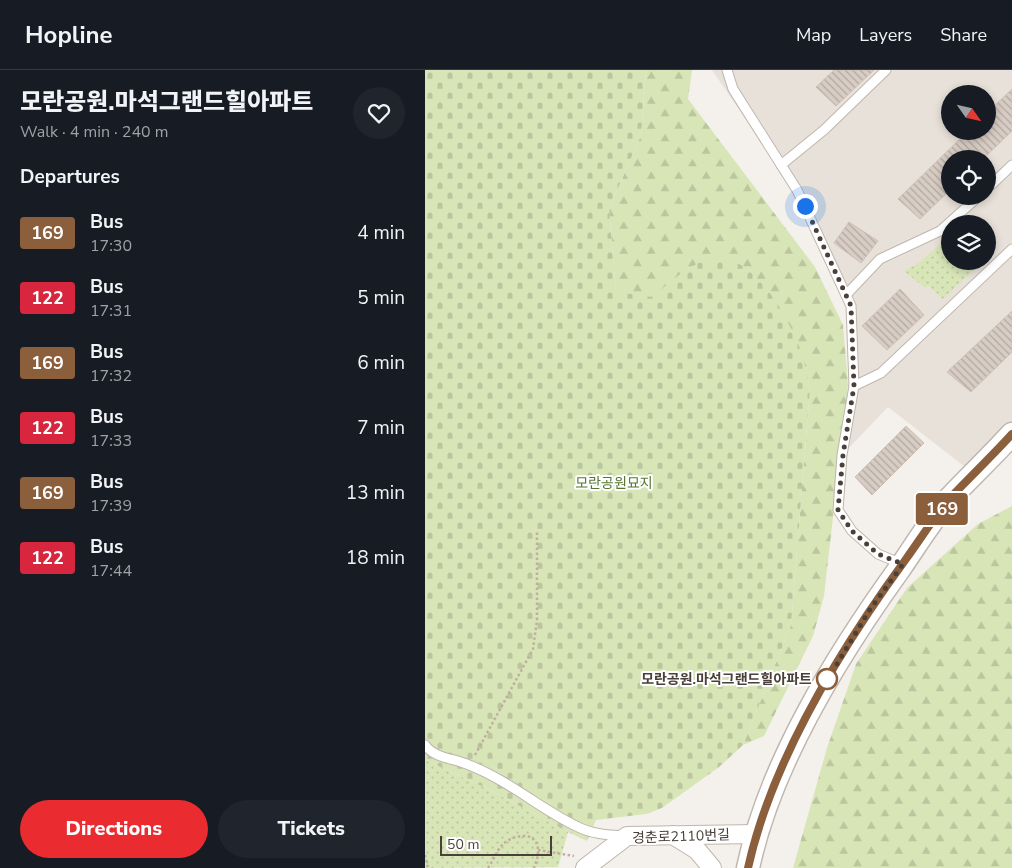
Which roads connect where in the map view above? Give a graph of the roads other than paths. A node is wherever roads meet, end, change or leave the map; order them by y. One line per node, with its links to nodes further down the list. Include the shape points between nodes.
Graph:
1 (727, 70): 3 (lane, via 733,89)
2 (886, 70): 3 (lane, via 824,130)
3 (781, 165): 8 (lane, via 797,190)
4 (1012, 165): 5 (lane)
5 (996, 180)
6 (969, 205): 8 (lane, via 940,231 880,259)
7 (1012, 249): 9 (lane, via 881,373)
8 (846, 295): 9 (lane, via 851,306)
9 (854, 386): 11 (lane, via 838,510 852,531 878,554)
10 (1012, 434): 11 (street, via 950,498)
11 (903, 564): 13 (street, via 833,668 784,762)
12 (425, 745): 15 (lane, via 438,755 470,765 498,779 576,826 591,832)
13 (757, 834): 14 (street, 경춘로2110번길); 18 (street)
14 (673, 835): 15 (street, 경춘로2110번길); 17 (street, via 697,850)
15 (627, 836): 16 (street, 경춘로2110번길)
16 (590, 864)
17 (712, 868)
18 (748, 868)

